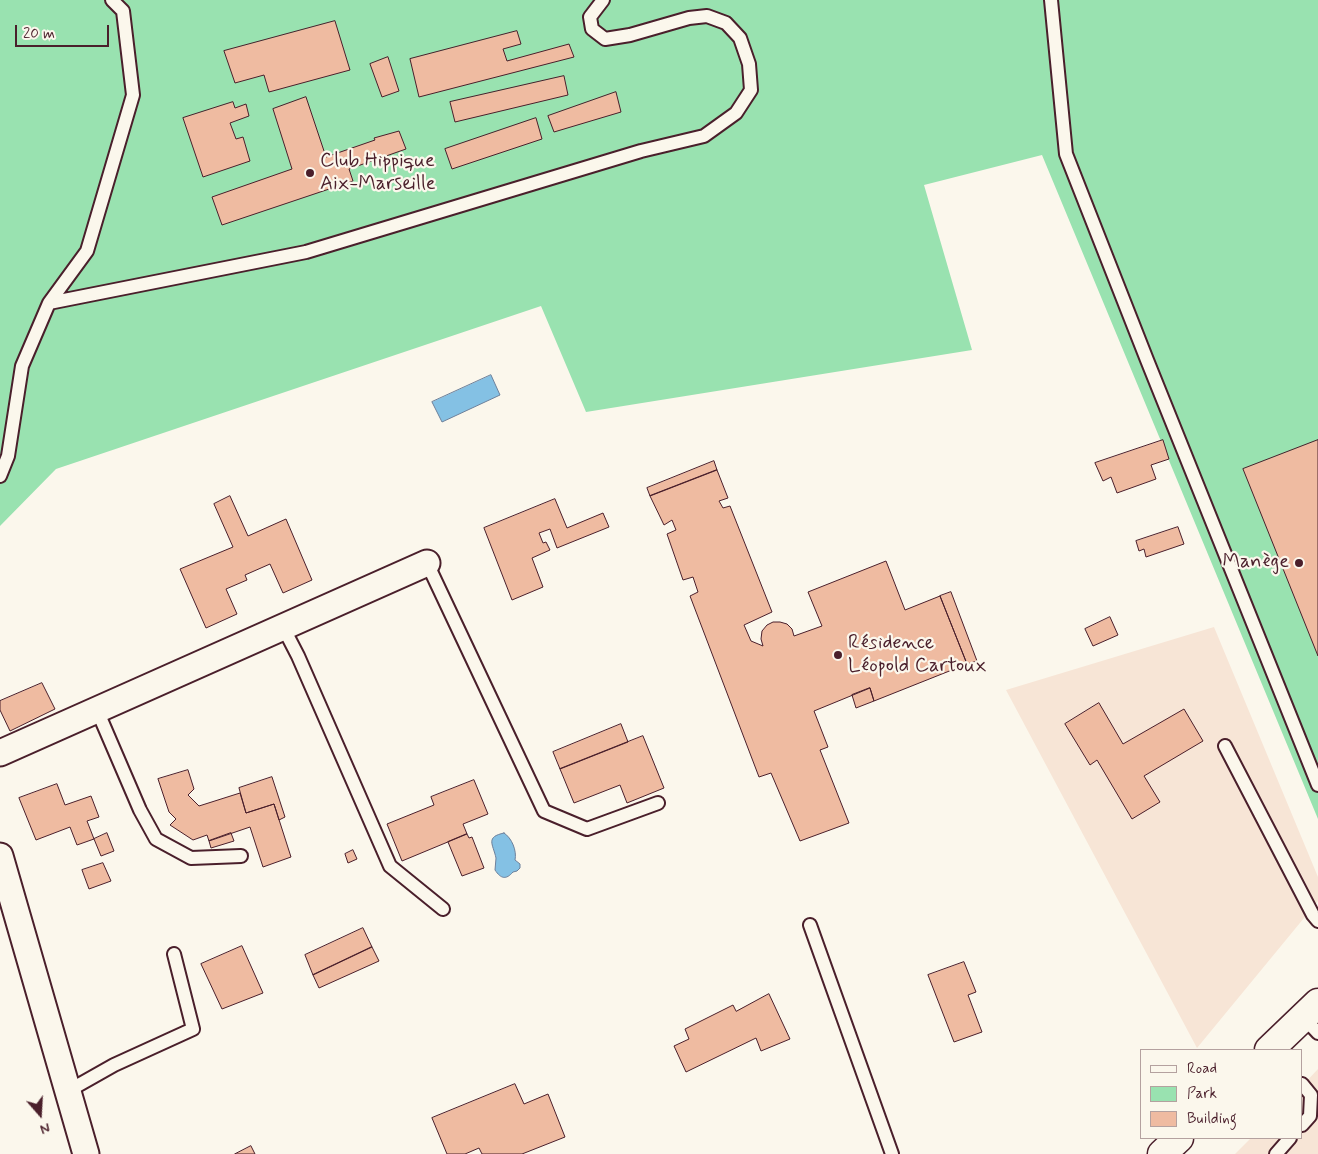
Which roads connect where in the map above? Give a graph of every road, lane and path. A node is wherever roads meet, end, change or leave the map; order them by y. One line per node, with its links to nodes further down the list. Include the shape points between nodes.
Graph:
1 (112, 0): 4 (lane, via 123,11 133,95 87,251)
2 (603, 0): 4 (lane, via 590,17 592,29 605,39 689,18 707,16 726,22 740,38 749,64 751,90 736,113 704,136 641,151 306,252)
3 (1051, 0): 11 (lane, via 1066,154)
4 (49, 303): 5 (lane, via 22,366 8,456)
5 (0, 476)
6 (427, 563): 7 (street); 12 (lane, via 544,811 587,828)
7 (283, 627): 8 (street); 15 (lane, via 390,866)
8 (97, 710): 10 (street); 14 (lane, via 156,839 191,858)
9 (1225, 746): 16 (lane)
10 (0, 753)
11 (1318, 785)
12 (658, 803)
13 (0, 856): 22 (street)
14 (240, 856)
15 (443, 909)
16 (1318, 921)
17 (810, 925): 27 (lane)
18 (174, 954): 22 (lane, via 193,1029 114,1065)
19 (1313, 1018): 20 (main road)
20 (1270, 1049)
21 (1303, 1085): 23 (lane, via 1311,1096 1310,1116)
22 (68, 1091): 26 (street)
23 (1303, 1124)
24 (1178, 1139): 28 (main road)
25 (1289, 1139): 29 (lane)
26 (86, 1154)
27 (892, 1154)
28 (1162, 1154)
29 (1276, 1154)

